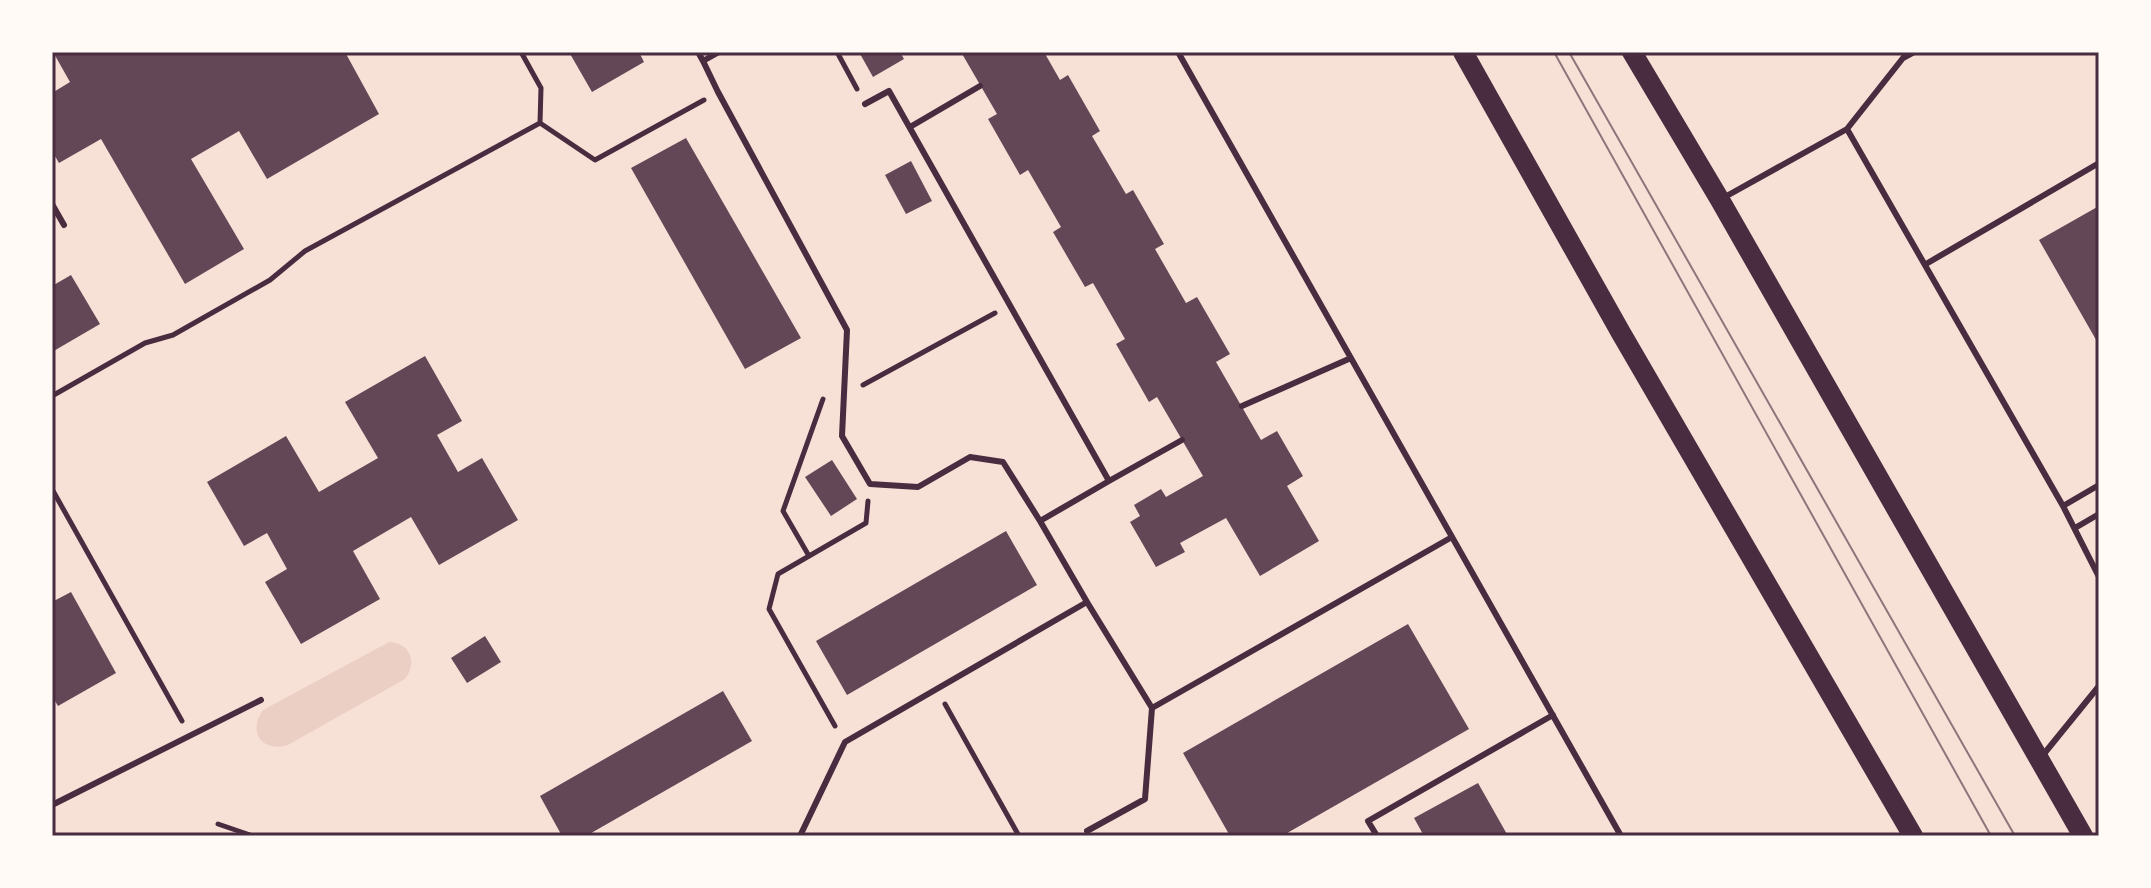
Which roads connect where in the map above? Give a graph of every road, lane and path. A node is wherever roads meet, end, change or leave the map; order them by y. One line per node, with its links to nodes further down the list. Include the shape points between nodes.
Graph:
1 (521, 52): 13 (path, via 541,88)
2 (698, 52): 9 (lane)
3 (719, 52): 9 (lane)
4 (837, 52): 12 (path)
5 (1178, 52): 22 (lane)
6 (1463, 52): 56 (main road)
7 (1632, 52): 17 (main road)
8 (1914, 52): 15 (lane, via 1903,58)
9 (703, 61): 11 (lane)
10 (980, 86): 14 (lane)
11 (718, 92): 13 (path, via 595,160); 24 (lane, via 847,330)
12 (865, 104): 14 (lane, via 889,91)
13 (540, 123): 25 (path, via 305,251 270,280 173,335 145,343)
14 (910, 127): 21 (lane)
15 (1847, 129): 17 (lane); 20 (lane)
16 (2099, 163): 20 (lane)
17 (1720, 200): 47 (main road)
18 (52, 204): 19 (lane)
19 (64, 225)
20 (1926, 264): 32 (lane)
21 (1010, 305): 24 (path); 28 (lane)
22 (1351, 358): 26 (lane); 36 (lane)
23 (827, 386): 37 (path, via 783,511)
24 (844, 395): 29 (lane, via 842,436)
25 (52, 396)
26 (1242, 406)
27 (1182, 440): 28 (lane)
28 (1109, 481): 34 (lane)
29 (870, 484): 34 (lane, via 918,487 970,457 1003,462); 37 (path, via 866,523)
30 (2099, 485): 32 (lane)
31 (52, 489): 45 (path)
32 (2063, 506): 35 (lane)
33 (2099, 514): 35 (lane)
34 (1040, 521): 39 (lane)
35 (2075, 528): 38 (lane)
36 (1452, 537): 43 (lane); 44 (lane)
37 (809, 556): 46 (path, via 778,574 769,609)
38 (2099, 577)
39 (1087, 602): 41 (lane); 43 (lane)
40 (2099, 686): 47 (lane)
41 (937, 689): 46 (lane); 53 (path)
42 (261, 700): 45 (lane)
43 (1152, 708): 50 (lane, via 1145,799)
44 (1553, 715): 54 (lane, via 1368,821); 55 (lane)
45 (190, 736): 48 (lane)
46 (845, 742): 52 (lane)
47 (2039, 760): 57 (main road)
48 (52, 805)
49 (218, 824): 51 (path)
50 (1087, 831)
51 (253, 836)
52 (800, 836)
53 (1019, 836)
54 (1377, 836)
55 (1621, 836)
56 (1913, 836)
57 (2083, 836)

